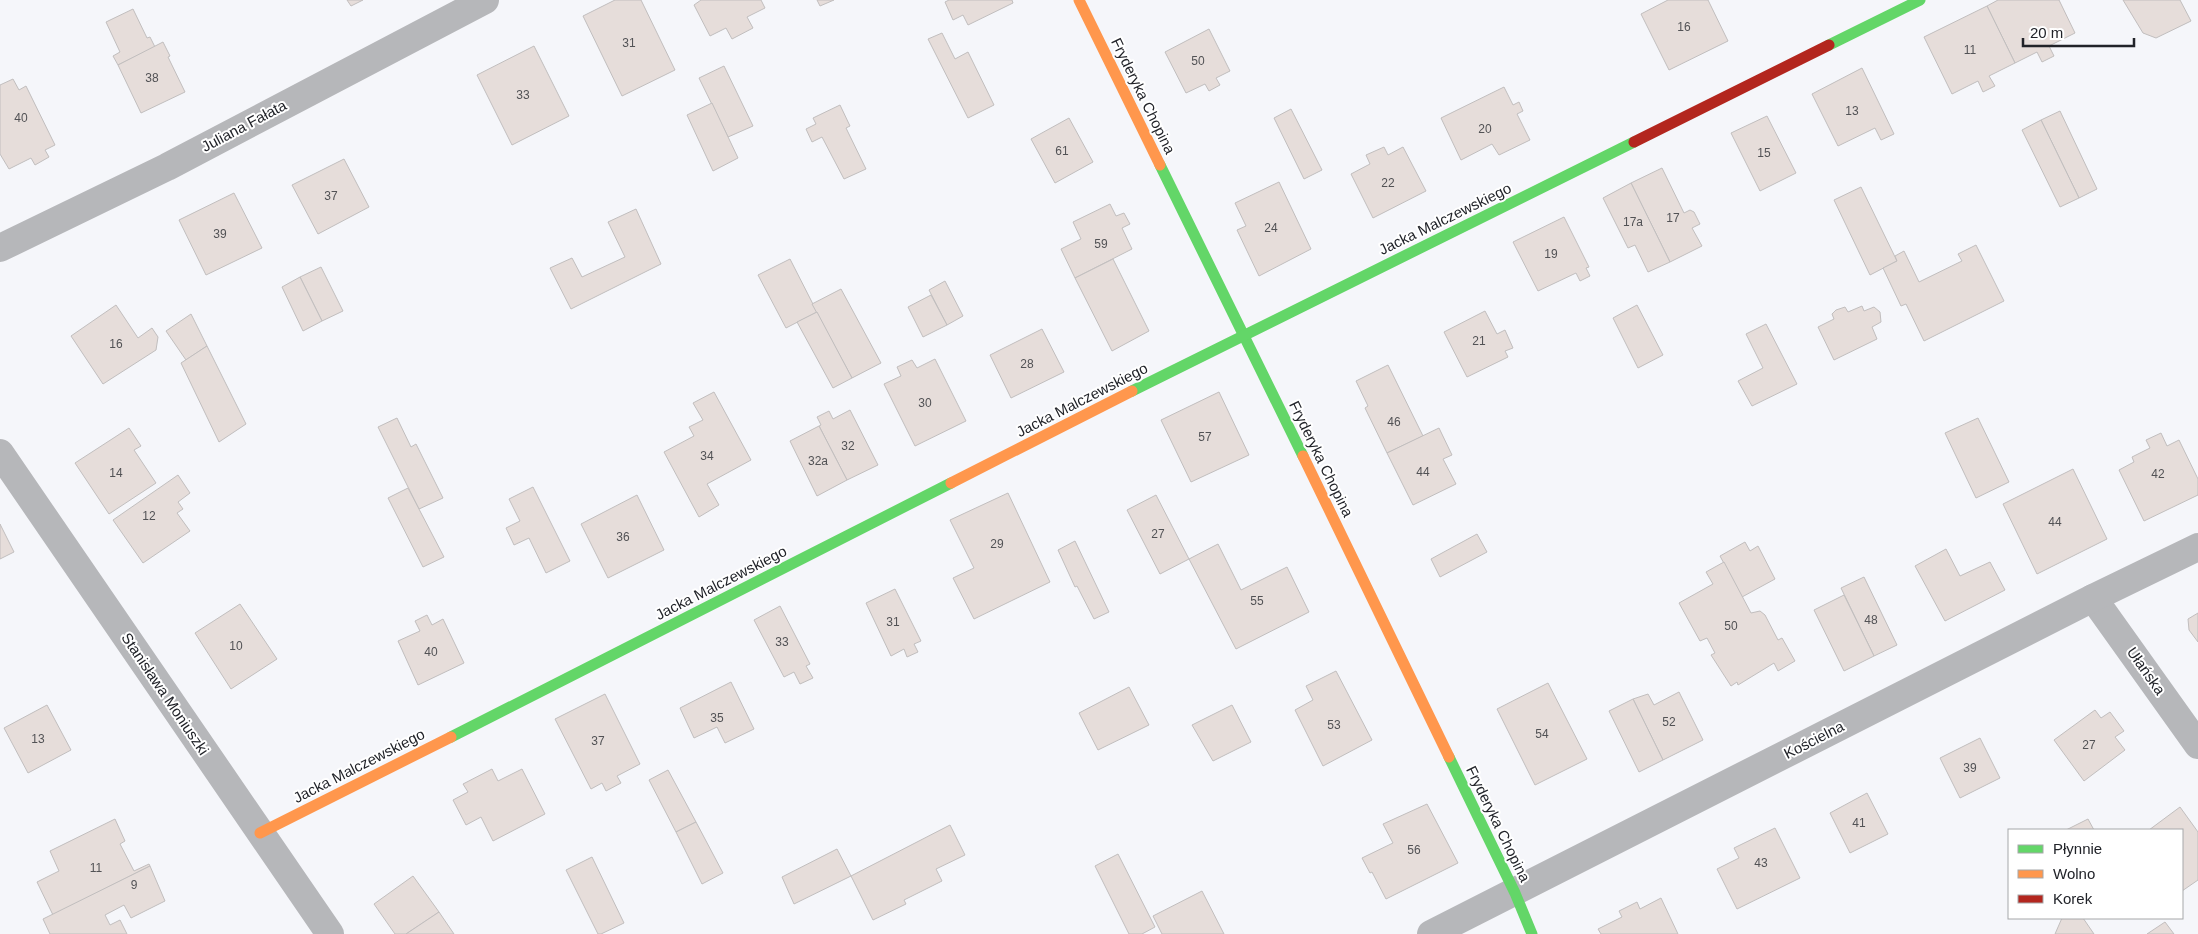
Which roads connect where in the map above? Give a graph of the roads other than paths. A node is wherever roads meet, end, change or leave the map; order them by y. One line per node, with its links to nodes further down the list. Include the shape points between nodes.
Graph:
1 (485, 0): 4 (street, Juliana Fałata, via 167,167)
2 (1079, 0): 5 (street, Fryderyka Chopina)
3 (1920, 0): 5 (street, Jacka Malczewskiego)
4 (0, 248)
5 (1244, 335): 10 (street, Jacka Malczewskiego); 11 (street, Fryderyka Chopina)
6 (0, 453): 10 (street, Stanisława Moniuszki)
7 (2198, 547): 8 (street, Kościelna)
8 (2093, 598): 9 (street, Ułańska); 11 (street, Kościelna)
9 (2198, 745)
10 (260, 832): 12 (street, Stanisława Moniuszki)
11 (1515, 893): 13 (street, Kościelna); 14 (street, Fryderyka Chopina)
12 (330, 934)
13 (1431, 934)
14 (1532, 934)

